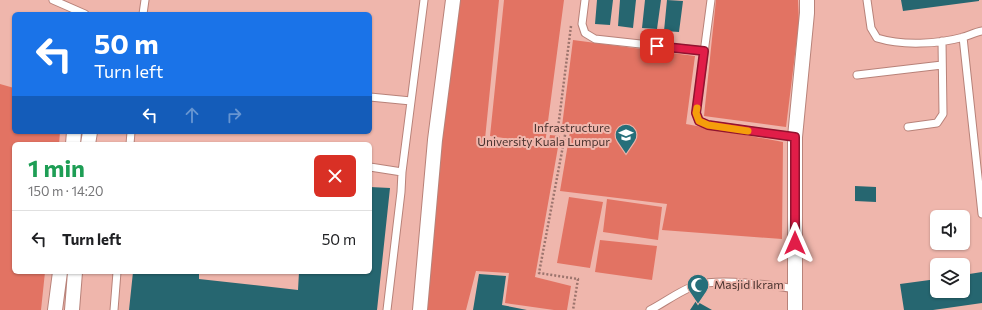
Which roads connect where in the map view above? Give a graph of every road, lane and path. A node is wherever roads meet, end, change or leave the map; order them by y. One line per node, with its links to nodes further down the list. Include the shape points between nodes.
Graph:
1 (53, 0): 9 (lane)
2 (145, 0): 10 (lane)
3 (424, 0): 19 (lane)
4 (453, 0): 33 (street, via 435,140)
5 (585, 0): 15 (lane, via 582,24 585,33 595,39)
6 (711, 0): 15 (lane)
7 (806, 0): 21 (street)
8 (867, 0): 14 (lane, via 871,28 877,38 888,42)
9 (80, 12)
10 (143, 12)
11 (571, 23): 34 (path, via 558,128 566,130 539,274 578,279)
12 (982, 31): 13 (lane)
13 (963, 37): 14 (lane); 24 (lane)
14 (942, 41): 16 (lane)
15 (704, 51): 21 (lane, via 696,113 699,121 708,125)
16 (942, 65): 17 (lane); 20 (lane, via 941,119 937,123)
17 (857, 75)
18 (372, 97): 19 (lane)
19 (411, 101): 23 (lane)
20 (908, 127)
21 (795, 137): 28 (street)
22 (372, 167): 23 (lane)
23 (402, 172): 32 (lane)
24 (982, 214)
25 (60, 274): 29 (street)
26 (75, 274): 30 (street)
27 (118, 274): 31 (lane)
28 (795, 289): 35 (lane, via 772,285 696,285); 36 (street)
29 (56, 310)
30 (72, 310)
31 (114, 310)
32 (387, 310)
33 (420, 310)
34 (573, 310)
35 (650, 310)
36 (795, 310)

